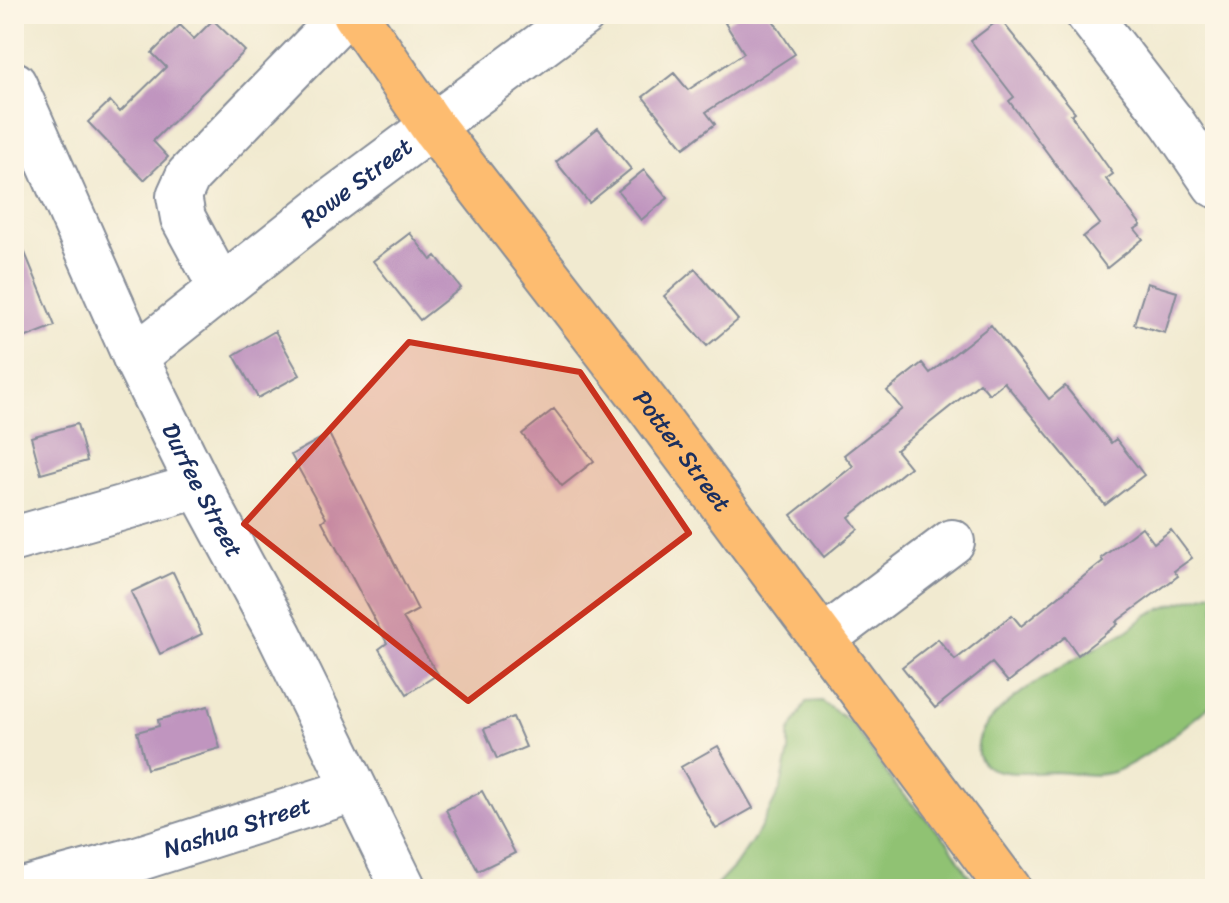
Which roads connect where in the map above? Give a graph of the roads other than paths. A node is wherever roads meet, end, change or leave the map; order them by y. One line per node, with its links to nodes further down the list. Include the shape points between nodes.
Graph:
1 (345, 14): 8 (street, via 188,176 179,196 183,218)
2 (355, 14): 6 (main road, Potter Street)
3 (583, 14): 6 (street, Rowe Street)
4 (1088, 14): 7 (street)
5 (14, 84): 9 (street, Durfee Street)
6 (432, 126): 8 (street, Rowe Street); 13 (main road, Potter Street)
7 (1215, 185)
8 (221, 288): 9 (street, Rowe Street)
9 (135, 357): 10 (street, Durfee Street)
10 (199, 486): 11 (street); 14 (street, Durfee Street, via 280,636)
11 (14, 539)
12 (952, 542): 13 (street)
13 (823, 639): 17 (main road, Potter Street)
14 (354, 790): 15 (street, Nashua Street); 16 (street, Durfee Street)
15 (26, 889)
16 (404, 889)
17 (1009, 889)

